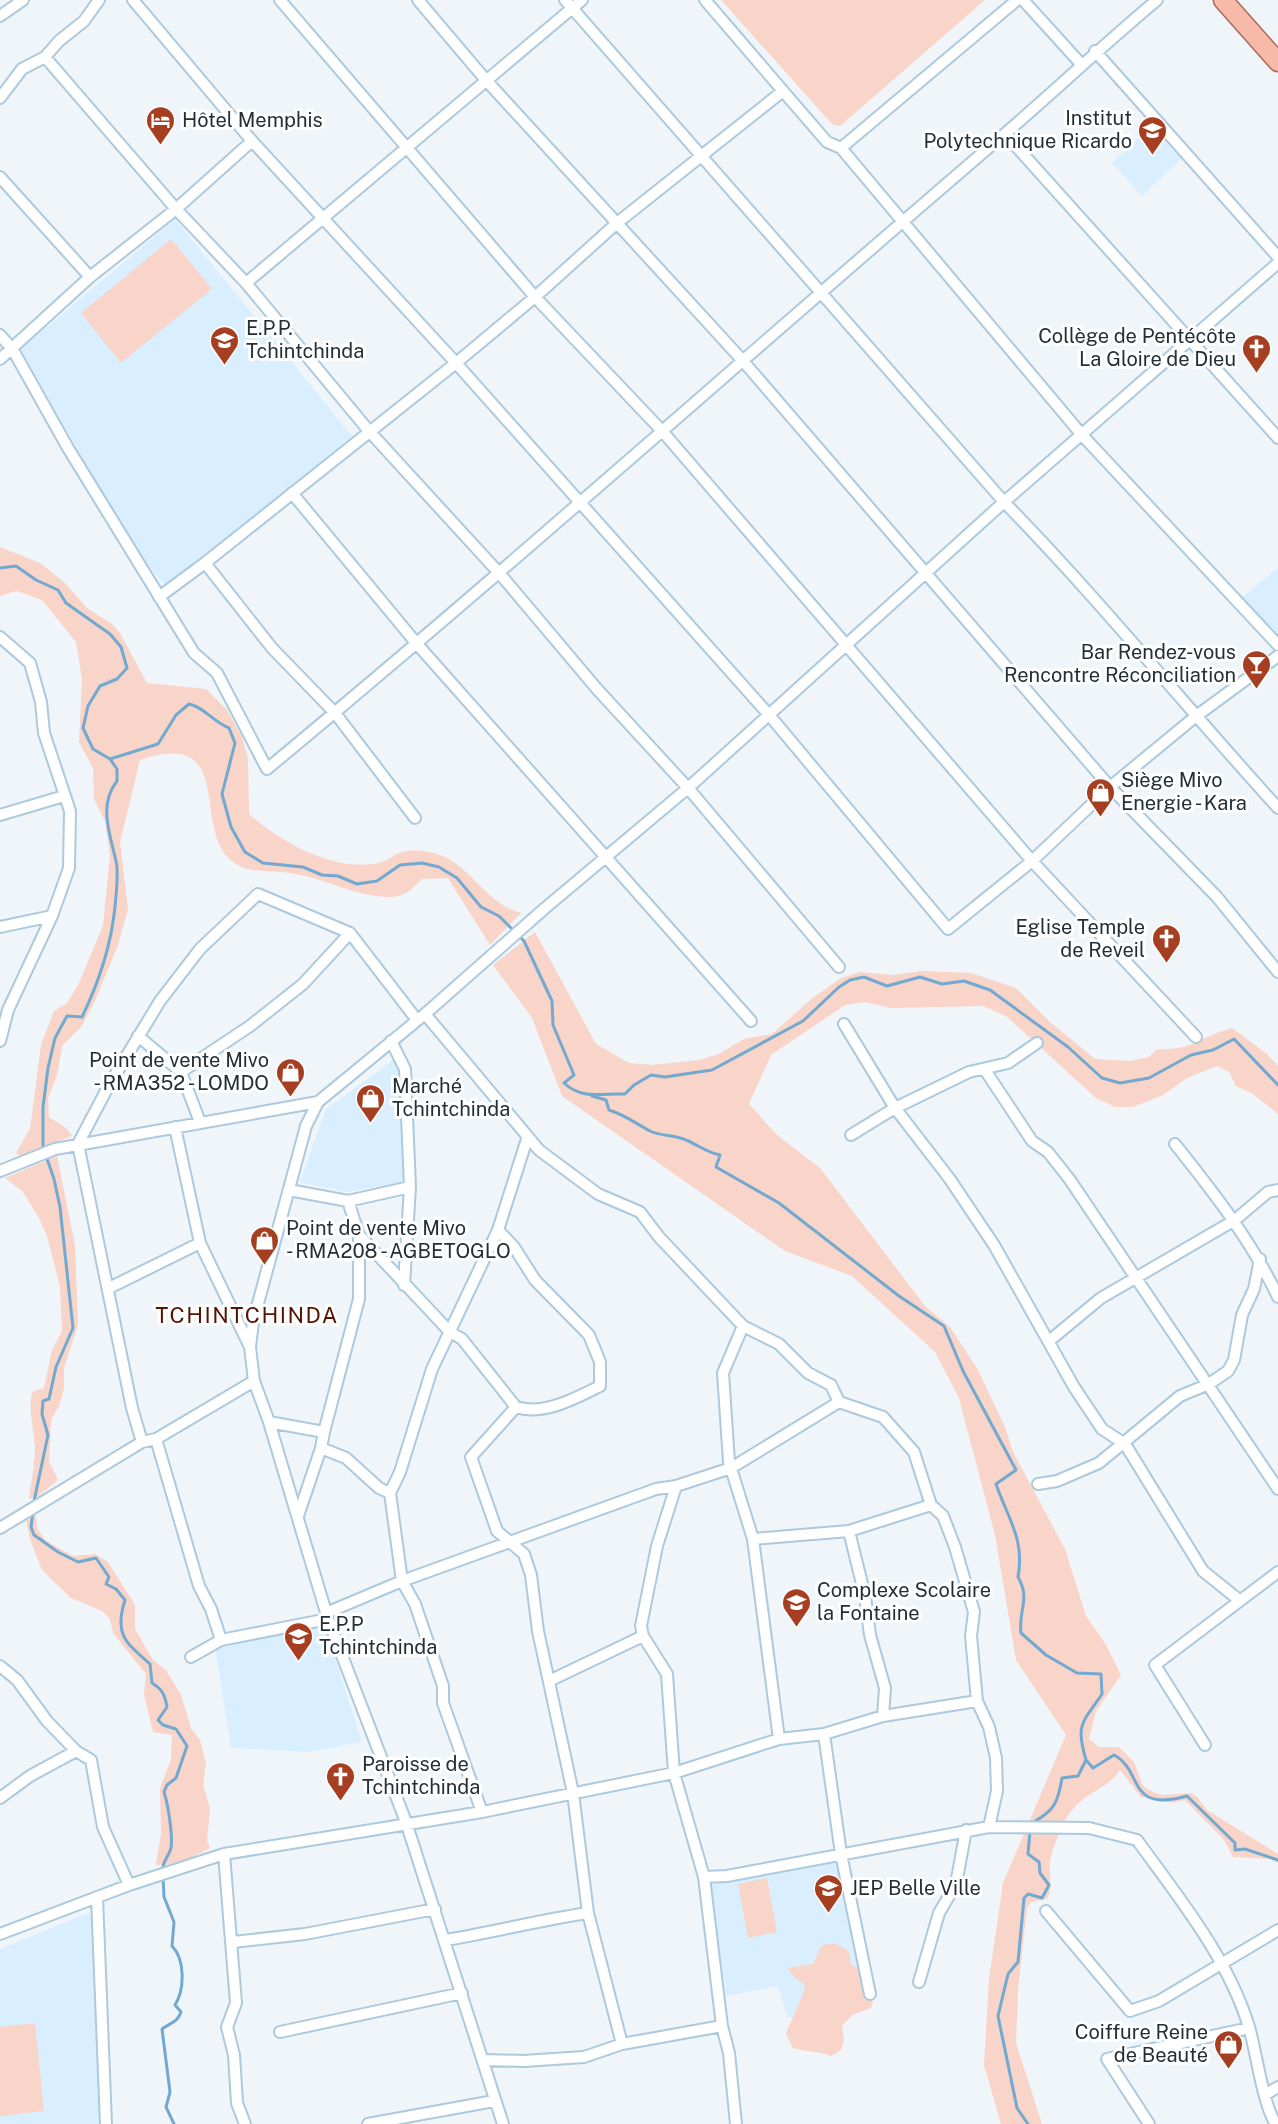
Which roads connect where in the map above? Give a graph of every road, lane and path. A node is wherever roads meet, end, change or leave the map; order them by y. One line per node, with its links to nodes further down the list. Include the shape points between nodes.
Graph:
1 (23, 0): 13 (street)
2 (99, 0): 15 (street, via 84,21)
3 (133, 0): 22 (street)
4 (280, 0): 24 (street)
5 (418, 0): 18 (street)
6 (582, 0): 12 (street)
7 (705, 0): 19 (street)
8 (1017, 0): 23 (street)
9 (1023, 0): 17 (street)
10 (1157, 0): 14 (street)
11 (1223, 0): 16 (main road)
12 (569, 4): 18 (street); 25 (street)
13 (0, 16)
14 (1095, 51): 17 (street); 31 (street)
15 (45, 57): 20 (street, via 22,69); 27 (street)
16 (1278, 62)
17 (1081, 64): 21 (street)
18 (485, 79): 24 (street); 30 (street)
19 (783, 92): 23 (street, via 827,142); 25 (street)
20 (0, 98)
21 (1005, 134): 29 (street); 38 (street)
22 (252, 141): 27 (street); 28 (street)
23 (841, 148): 29 (street)
24 (406, 149): 28 (street); 36 (street)
25 (702, 156): 30 (street); 35 (street)
26 (0, 177): 33 (street)
27 (176, 209): 33 (street); 34 (street)
28 (324, 218): 34 (street); 42 (street)
29 (904, 220): 35 (street); 45 (street)
30 (617, 223): 36 (street); 41 (street)
31 (1278, 257)
32 (1278, 262): 38 (street)
33 (90, 277): 39 (street)
34 (246, 283): 43 (street)
35 (822, 292): 41 (street); 48 (street)
36 (535, 297): 42 (street); 44 (street)
37 (0, 335): 39 (street)
38 (1189, 341): 45 (street); 46 (street)
39 (13, 350): 40 (street); 53 (street)
40 (0, 359)
41 (743, 361): 44 (street); 51 (street)
42 (456, 363): 43 (street); 49 (street)
43 (369, 431): 47 (street); 52 (street)
44 (663, 432): 49 (street); 56 (street)
45 (1082, 435): 48 (street); 57 (street)
46 (1278, 438)
47 (292, 493): 50 (street); 55 (street)
48 (1004, 502): 51 (street); 61 (street, via 1066,566)
49 (581, 504): 52 (street); 60 (street)
50 (205, 563): 53 (street); 59 (street, via 272,648)
51 (928, 573): 56 (street); 62 (street)
52 (500, 574): 55 (street); 63 (street, via 597,689)
53 (159, 597): 59 (street, via 194,653 217,673 267,769)
54 (0, 637): 64 (street, via 30,663 41,702 44,733)
55 (417, 644): 59 (street); 68 (street)
56 (847, 645): 60 (street); 69 (street)
57 (1278, 645)
58 (1278, 656): 61 (street)
59 (335, 713): 67 (street)
60 (770, 716): 63 (street); 69 (street, via 948,929)
61 (1195, 717): 62 (street); 65 (street)
62 (1110, 786): 69 (street); 74 (street, via 1217,897)
63 (688, 788): 68 (street); 73 (street)
64 (64, 796): 66 (street); 70 (street, via 70,811 69,868)
65 (1278, 808)
66 (0, 815)
67 (415, 818)
68 (604, 857): 75 (street); 76 (street)
69 (1032, 861): 79 (street)
70 (52, 916): 71 (street); 80 (street, via 8,1010)
71 (0, 927)
72 (350, 933): 75 (street); 78 (street, via 258,894 200,949); 84 (street, via 303,984 250,1026)
73 (839, 967)
74 (1278, 972)
75 (421, 1017): 81 (street); 90 (street)
76 (751, 1021)
77 (844, 1024): 86 (street)
78 (138, 1036): 84 (street); 91 (street)
79 (1196, 1037)
80 (0, 1041)
81 (392, 1041): 85 (street); 94 (street, via 405,1069)
82 (1037, 1043): 83 (street, via 1008,1062)
83 (985, 1070): 86 (street, via 969,1072); 103 (street, via 1032,1141 1048,1152 1070,1180)
84 (181, 1072): 87 (street)
85 (318, 1102): 87 (street); 95 (street, via 306,1126)
86 (895, 1108): 89 (street); 109 (street, via 994,1245)
87 (200, 1122): 88 (street)
88 (175, 1127): 91 (street); 101 (street)
89 (851, 1135)
90 (527, 1139): 99 (street); 107 (street, via 598,1194 640,1212)
91 (78, 1144): 93 (street); 105 (street)
92 (1175, 1144): 98 (street)
93 (0, 1171)
94 (410, 1187): 97 (street); 104 (street)
95 (289, 1190): 97 (street); 110 (street)
96 (1278, 1190): 98 (street, via 1268,1192)
97 (348, 1200): 100 (street)
98 (1235, 1220): 102 (street); 103 (street)
99 (498, 1230): 108 (street); 114 (street, via 536,1280 589,1335 600,1362 600,1386 573,1400 526,1410)
100 (359, 1234): 104 (street); 116 (street, via 359,1299)
101 (200, 1243): 105 (street); 110 (street)
102 (1260, 1259): 106 (street); 112 (street, via 1254,1289 1242,1315 1234,1360 1228,1371)
103 (1137, 1278): 109 (street, via 1101,1298); 112 (street)
104 (404, 1285): 108 (street)
105 (109, 1288): 118 (street)
106 (1278, 1297)
107 (743, 1326): 113 (street, via 779,1344 808,1373 831,1385); 121 (street, via 723,1373)
108 (450, 1332): 114 (street, via 462,1338); 125 (street, via 432,1369 410,1444)
109 (1049, 1341): 119 (street, via 1102,1429)
110 (250, 1347): 111 (street)
111 (254, 1381): 115 (street); 117 (street)
112 (1209, 1384): 119 (street, via 1180,1396); 124 (street)
113 (839, 1402): 121 (street); 126 (street, via 883,1417 914,1452)
114 (516, 1407): 131 (street, via 471,1457 497,1531)
115 (269, 1422): 116 (street); 127 (street)
116 (324, 1432): 120 (street)
117 (156, 1439): 118 (street); 137 (street, via 199,1586)
118 (142, 1442): 128 (street)
119 (1125, 1444): 122 (street, via 1100,1463 1057,1481); 134 (street, via 1203,1571)
120 (321, 1448): 125 (street, via 346,1458); 127 (street)
121 (731, 1468): 123 (street); 130 (street)
122 (1038, 1484)
123 (676, 1486): 131 (street, via 656,1489); 136 (street, via 657,1546 641,1626)
124 (1278, 1489)
125 (390, 1493): 133 (street)
126 (931, 1505): 129 (street); 141 (street, via 943,1516 974,1612 971,1636)
127 (298, 1517): 135 (street)
128 (0, 1528)
129 (849, 1531): 130 (street); 142 (street, via 885,1688)
130 (753, 1539): 144 (street)
131 (511, 1540): 133 (street); 140 (street, via 524,1554 531,1575)
132 (1278, 1572): 134 (street)
133 (402, 1581): 135 (street); 150 (street, via 415,1604 443,1686 443,1703)
134 (1239, 1600): 145 (street, via 1155,1665)
135 (327, 1616): 137 (street); 151 (street)
136 (643, 1636): 140 (street); 147 (street, via 667,1674)
137 (221, 1640): 138 (street)
138 (191, 1657)
139 (0, 1666): 146 (street, via 17,1680 47,1721)
140 (549, 1682): 148 (street)
141 (977, 1701): 142 (street); 152 (street, via 989,1727 996,1758 997,1791)
142 (883, 1716): 143 (street)
143 (824, 1734): 144 (street); 155 (street)
144 (779, 1739): 147 (street)
145 (1204, 1744)
146 (76, 1751): 149 (street); 157 (street, via 91,1760 103,1827)
147 (674, 1773): 148 (street); 156 (street)
148 (573, 1793): 150 (street); 161 (street)
149 (0, 1798)
150 (482, 1812): 151 (street)
151 (406, 1822): 154 (street); 159 (street)
152 (989, 1827): 153 (street); 166 (street, via 1089,1828 1137,1840)
153 (966, 1830): 155 (street); 167 (street, via 956,1884 939,1913)
154 (224, 1854): 157 (street); 165 (street)
155 (841, 1854): 156 (street); 169 (street)
156 (704, 1877): 170 (street)
157 (129, 1885): 158 (street)
158 (97, 1897): 163 (street); 178 (street)
159 (435, 1909): 164 (street); 165 (street, via 305,1934)
160 (1046, 1911): 166 (street, via 1130,2012 1159,2001)
161 (588, 1913): 164 (street); 173 (street)
162 (1278, 1930): 166 (street)
163 (0, 1934)
164 (446, 1940): 168 (street)
165 (233, 1942): 179 (street, via 236,2003 228,2027 237,2103)
166 (1222, 1964): 171 (street)
167 (919, 1982)
168 (462, 1993): 172 (street); 174 (street)
169 (870, 1994)
170 (722, 2026): 173 (street); 182 (street, via 729,2053)
171 (1249, 2028): 176 (street); 183 (street, via 1107,2059)
172 (280, 2032)
173 (622, 2044): 174 (street, via 584,2057)
174 (483, 2060): 177 (street)
175 (1278, 2087): 176 (street)
176 (1266, 2094): 184 (street)
177 (494, 2102): 180 (street); 181 (street)
178 (106, 2124)
179 (245, 2124)
180 (368, 2124)
181 (503, 2124)
182 (736, 2124)
183 (1149, 2124)
184 (1276, 2124)

